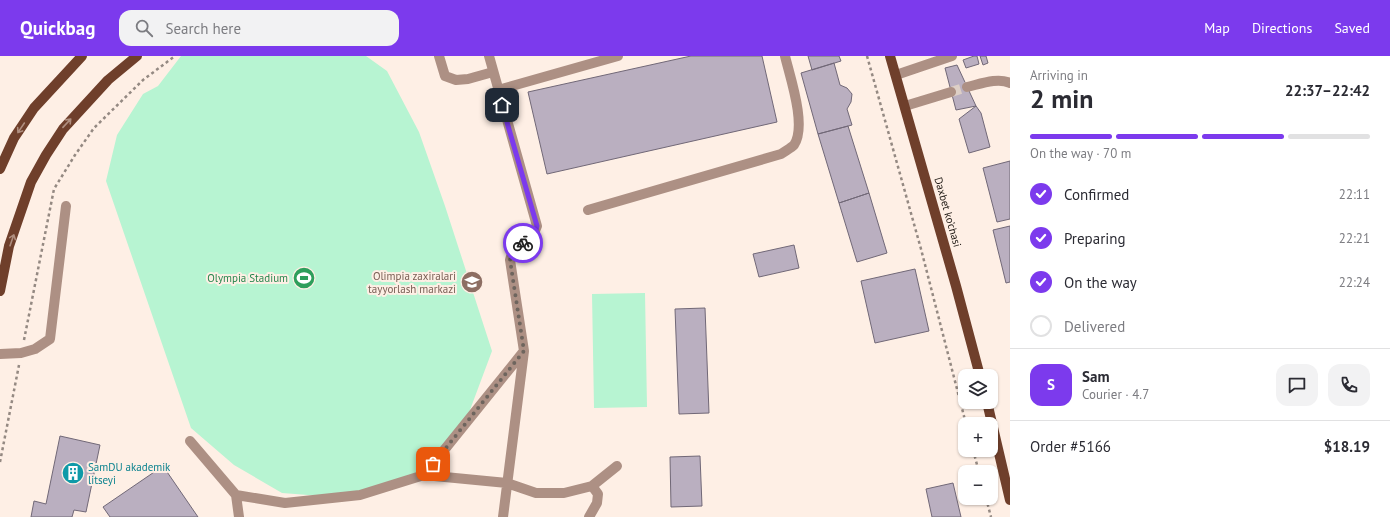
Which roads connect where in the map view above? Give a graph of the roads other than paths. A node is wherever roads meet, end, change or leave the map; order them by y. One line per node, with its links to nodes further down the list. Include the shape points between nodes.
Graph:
1 (82, 56): 16 (main road, one-way to 16, via 34,108 14,138)
2 (137, 56): 19 (main road, one-way to 2, via 10,246 31,182 46,155 63,129 108,80)
3 (440, 56): 9 (street, via 445,76 456,80)
4 (489, 56): 9 (street)
5 (618, 56): 13 (street)
6 (785, 56): 18 (street, via 799,118 798,136 793,146 781,154)
7 (890, 56): 10 (main road, Daxbet ko'chasi)
8 (952, 56): 10 (street)
9 (493, 72): 13 (street)
10 (896, 75): 15 (main road, Daxbet ko'chasi)
11 (1010, 83): 12 (street, via 996,80)
12 (967, 87)
13 (498, 90): 20 (street, via 537,226 532,237 515,248 510,260)
14 (951, 92): 15 (street)
15 (905, 106): 22 (main road, Daxbet ko'chasi)
16 (0, 167)
17 (66, 206): 21 (street, via 50,339 35,350 21,354)
18 (588, 210)
19 (0, 291)
20 (524, 351): 26 (street); 27 (street)
21 (0, 354)
22 (978, 369)
23 (989, 409): 30 (main road)
24 (190, 441): 29 (street)
25 (617, 466): 28 (street)
26 (424, 476): 27 (street); 29 (street, via 360,495 285,503)
27 (507, 483): 28 (street, via 536,493 564,493); 32 (street)
28 (592, 486): 33 (street, via 598,494 597,503)
29 (236, 495): 31 (street)
30 (1010, 500)
31 (239, 517)
32 (503, 517)
33 (589, 517)

